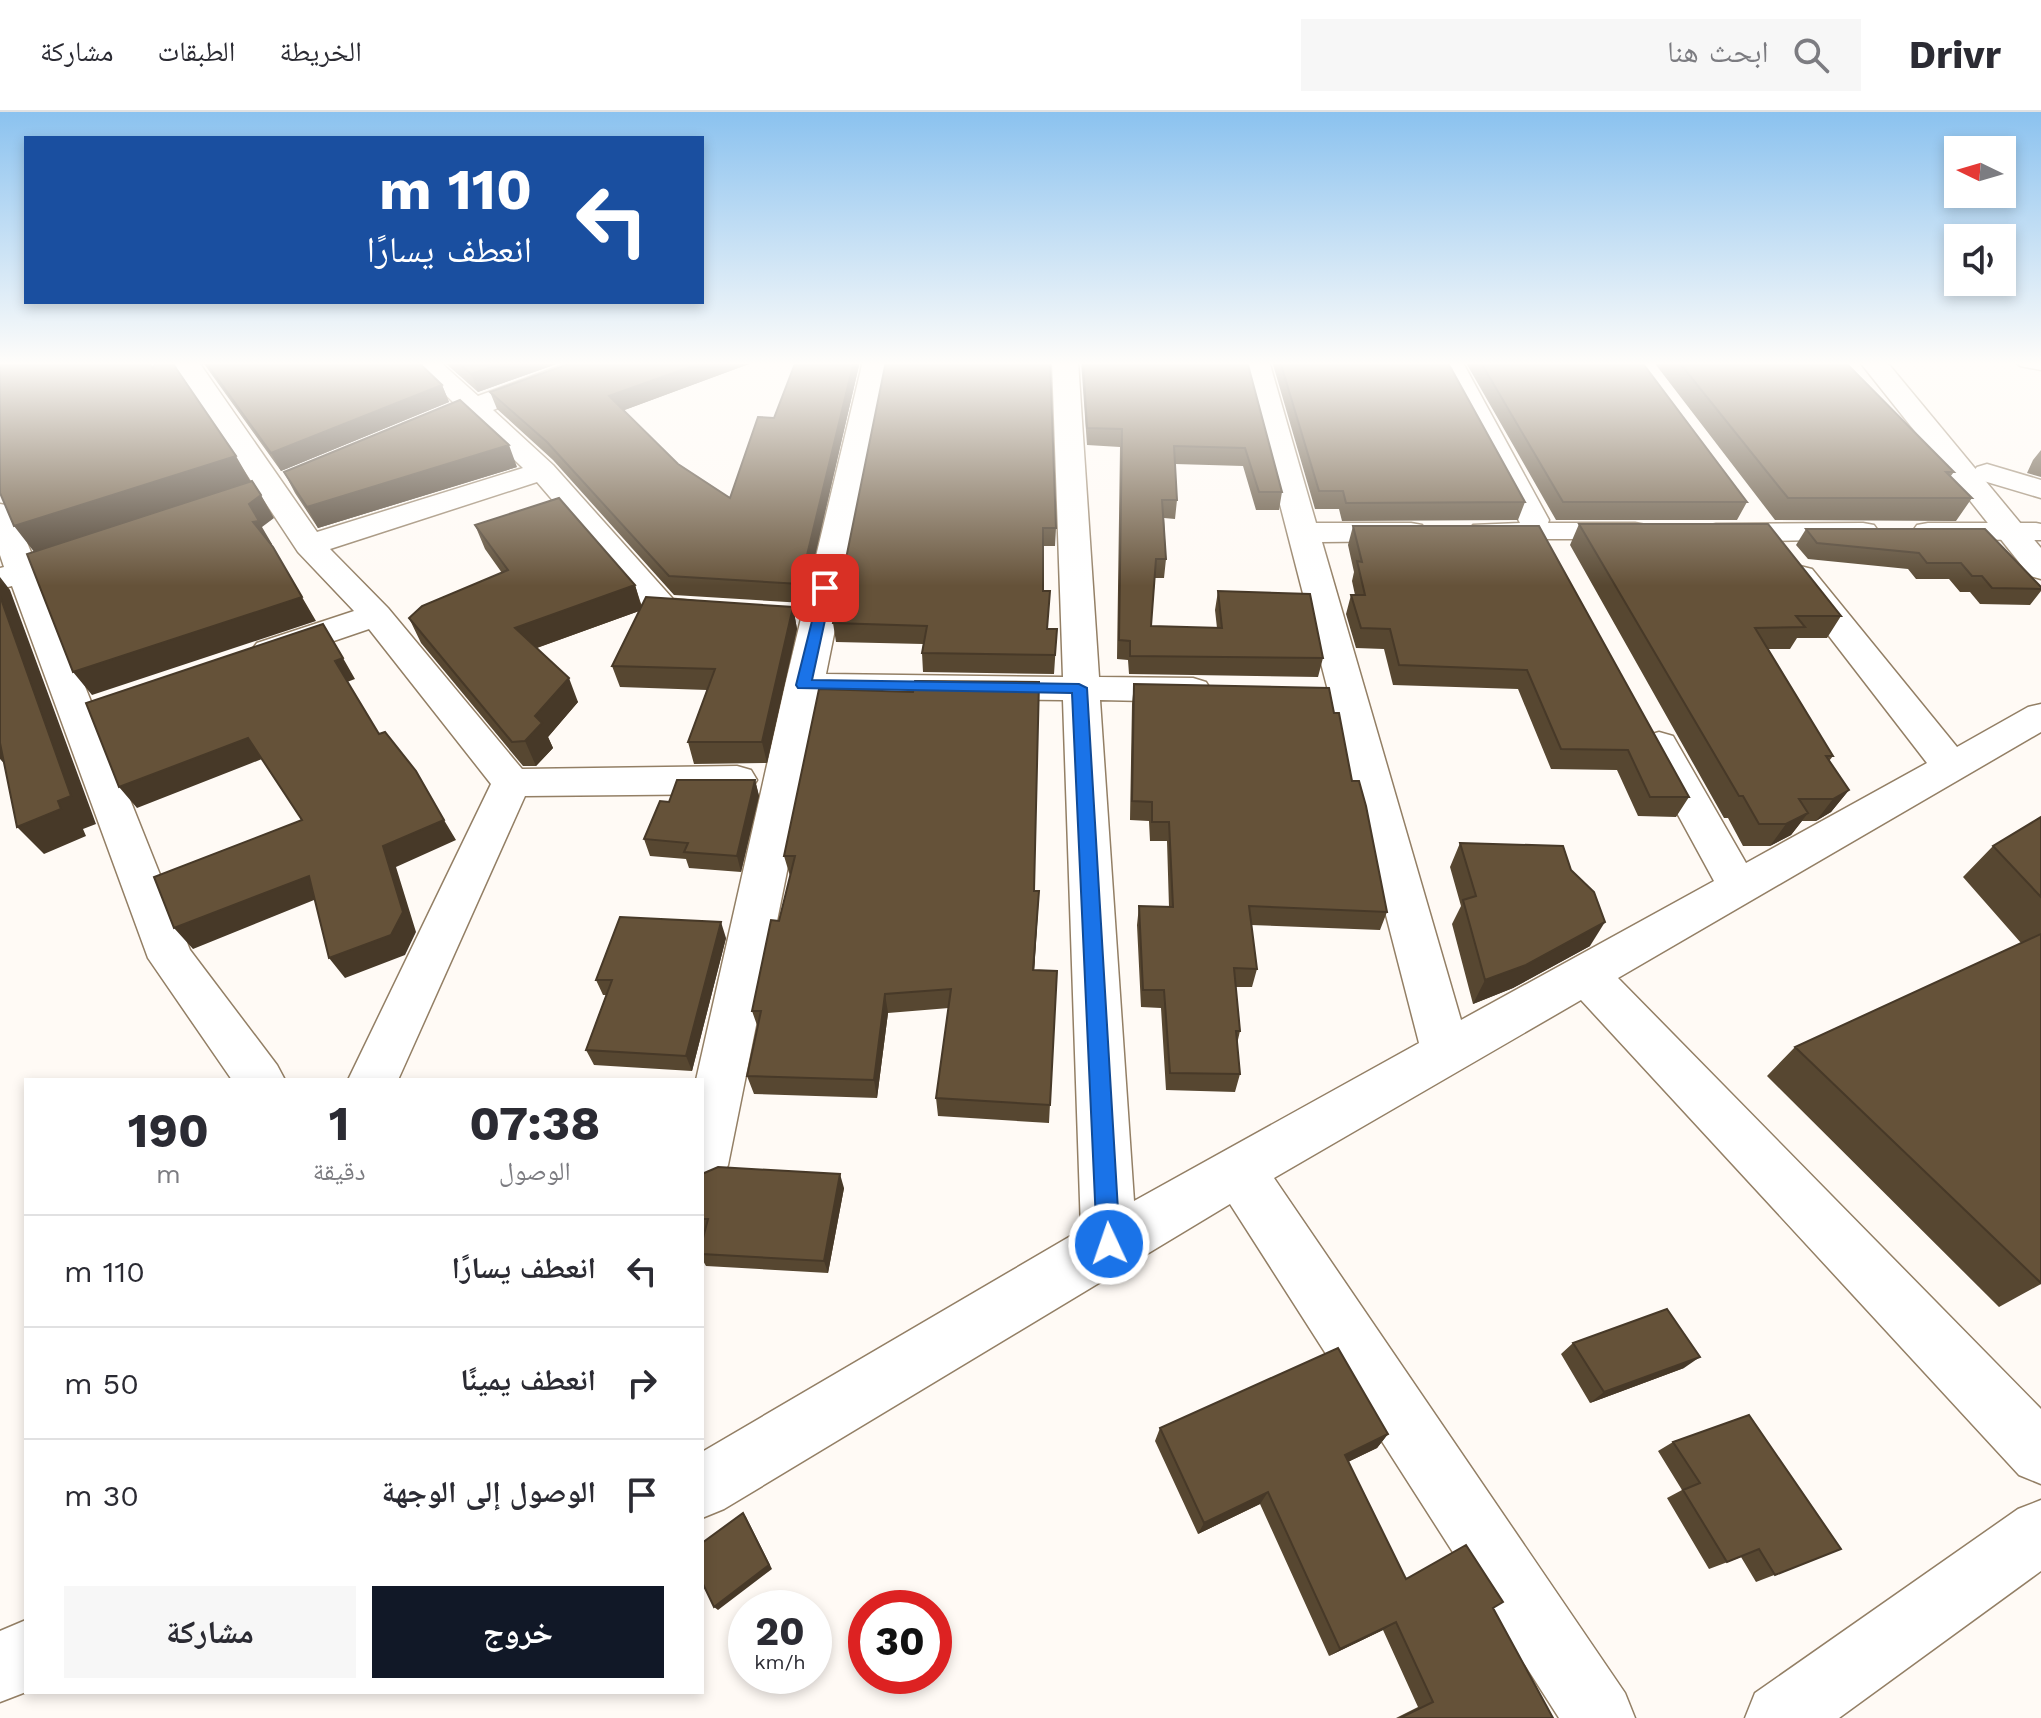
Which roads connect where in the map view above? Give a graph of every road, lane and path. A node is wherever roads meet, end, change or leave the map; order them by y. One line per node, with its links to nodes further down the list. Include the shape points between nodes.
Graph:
1 (237, 436): 20 (street)
2 (398, 436): 10 (street)
3 (506, 436): 11 (street)
4 (855, 436): 27 (street, via 803,616)
5 (1068, 436): 28 (street)
6 (1276, 436): 16 (street)
7 (1489, 436): 21 (street)
8 (1940, 436): 18 (street)
9 (1958, 436): 12 (street)
10 (388, 440)
11 (543, 471): 20 (street); 24 (street, via 663,608)
12 (1987, 473): 13 (street); 18 (street)
13 (2041, 489)
14 (1738, 496): 17 (street)
15 (0, 513): 23 (street)
16 (1301, 533): 21 (street, via 1453,532); 37 (street, via 1329,691)
17 (1766, 533): 18 (street); 21 (street, via 1676,533); 32 (street)
18 (2028, 534): 22 (street)
19 (111, 542): 23 (street)
20 (309, 545): 25 (street)
21 (1548, 545)
22 (2041, 569)
23 (11, 575): 38 (street, via 92,711 171,958)
24 (741, 612)
25 (376, 615): 26 (street); 34 (street)
26 (242, 660)
27 (803, 685): 28 (street); 33 (street)
28 (1079, 688): 29 (street); 42 (street)
29 (1220, 690)
30 (2041, 716): 32 (street)
31 (1647, 722): 35 (street)
32 (1950, 765): 35 (street)
33 (783, 779): 34 (street); 40 (street)
34 (511, 783): 39 (street)
35 (1738, 886): 36 (street)
36 (1584, 973): 37 (street); 43 (street)
37 (1446, 1052): 41 (street)
38 (259, 1078)
39 (374, 1078)
40 (704, 1155)
41 (1238, 1170): 42 (street); 48 (street)
42 (1109, 1244): 44 (street)
43 (2041, 1453)
44 (704, 1486)
45 (2041, 1532): 49 (street)
46 (24, 1655): 47 (street)
47 (0, 1668)
48 (1600, 1718)
49 (1780, 1718)

